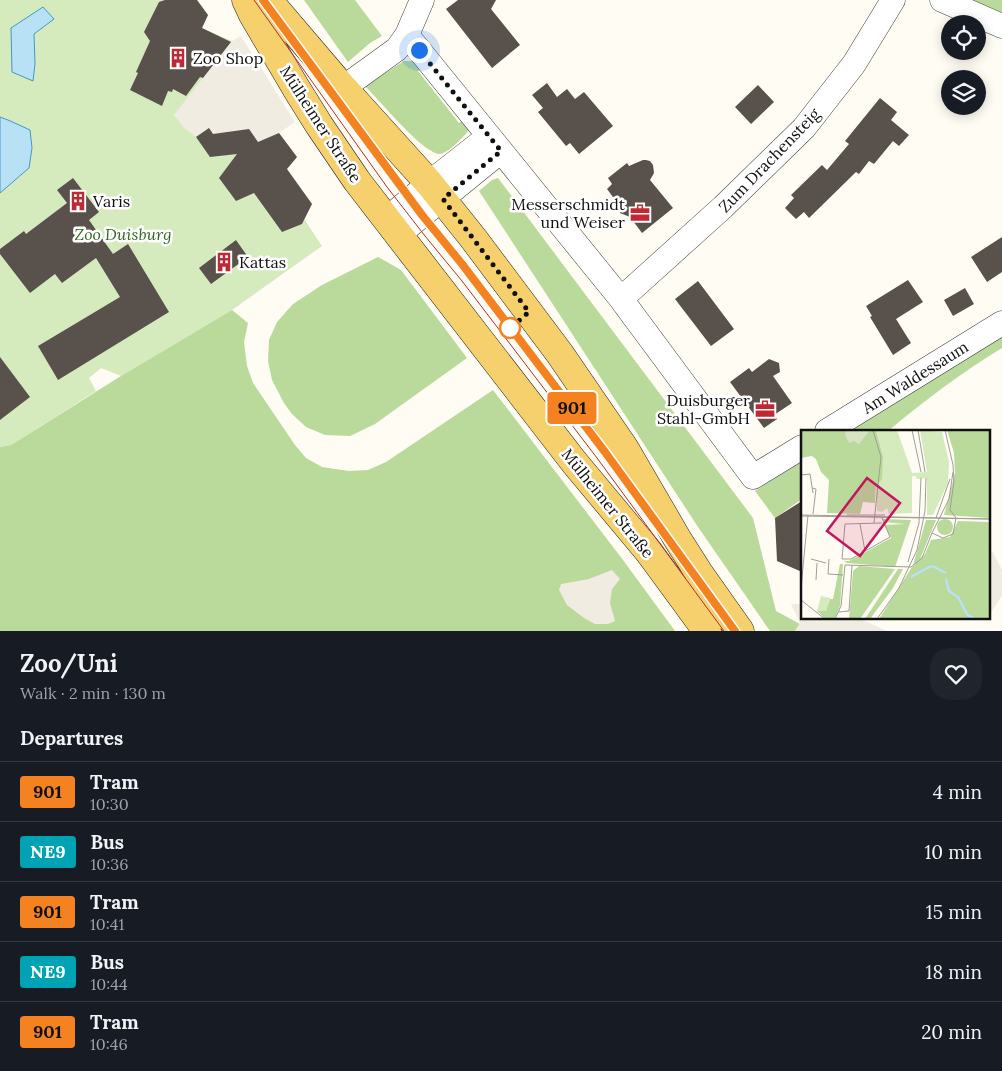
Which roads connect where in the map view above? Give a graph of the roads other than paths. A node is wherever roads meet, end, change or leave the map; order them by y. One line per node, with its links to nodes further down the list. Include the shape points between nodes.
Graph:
1 (246, 0): 11 (main road, Mülheimer Straße, via 319,125)
2 (268, 0): 8 (main road, Mülheimer Straße)
3 (422, 0): 7 (street)
4 (893, 0): 12 (street, Zum Drachensteig, via 854,64 804,128)
5 (942, 0): 6 (street)
6 (1002, 26)
7 (407, 35): 8 (street, via 397,48); 9 (street)
8 (343, 88): 10 (main road, Mülheimer Straße)
9 (495, 144): 10 (street); 12 (street)
10 (436, 191): 11 (street); 17 (main road, Mülheimer Straße, via 560,354 624,449 699,573)
11 (392, 227): 16 (main road, Mülheimer Straße, via 574,462 649,552)
12 (621, 299): 15 (street, via 753,477)
13 (1002, 323): 14 (street, Am Waldessaum)
14 (829, 430)
15 (801, 448)
16 (707, 631)
17 (740, 631)

